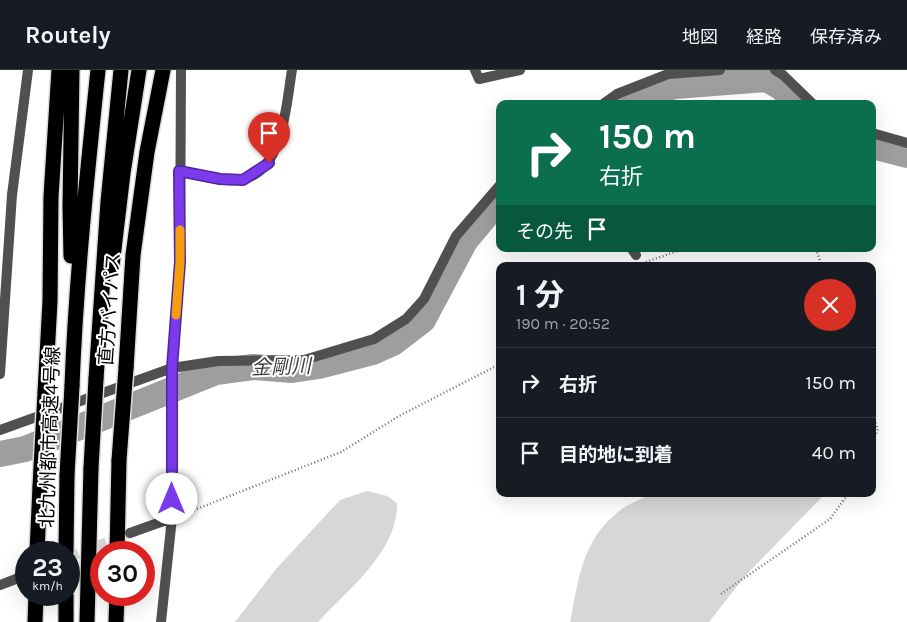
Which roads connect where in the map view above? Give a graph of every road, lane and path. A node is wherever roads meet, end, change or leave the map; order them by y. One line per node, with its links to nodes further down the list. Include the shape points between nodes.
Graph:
1 (28, 70): 26 (street, via 12,195)
2 (59, 70): 31 (highway, bridge)
3 (72, 70): 22 (highway, via 70,207)
4 (98, 70): 22 (highway)
5 (121, 70): 23 (highway)
6 (139, 70): 23 (highway, via 115,253)
7 (163, 70): 33 (highway, 直方バイパス, bridge, via 147,152 133,254 119,460)
8 (182, 70): 18 (street)
9 (292, 70): 18 (street, via 280,139 269,163 243,180)
10 (475, 70): 11 (street, via 479,79)
11 (520, 70)
12 (720, 70): 14 (street, via 668,74)
13 (775, 70): 15 (street)
14 (609, 100)
15 (808, 100)
16 (876, 134): 17 (street)
17 (907, 142)
18 (179, 171): 25 (street, via 180,262)
19 (496, 190): 25 (street, via 456,236 424,299 406,319 374,339 304,360 218,361)
20 (675, 252): 21 (path)
21 (647, 262)
22 (74, 322): 32 (highway, 北九州都市高速4号線, bridge)
23 (100, 329): 42 (highway, bridge, via 91,468)
24 (496, 366): 29 (path, via 399,416 341,452)
25 (172, 368): 27 (street); 29 (street)
26 (0, 374)
27 (0, 430)
28 (846, 497): 36 (path, via 830,519)
29 (172, 518): 30 (street); 44 (street)
30 (130, 533)
31 (38, 541)
32 (66, 541)
33 (118, 541)
34 (15, 579): 35 (street)
35 (0, 585)
36 (721, 594)
37 (36, 606): 40 (highway)
38 (66, 606): 41 (highway)
39 (117, 606): 43 (highway)
40 (35, 622)
41 (66, 622)
42 (87, 622)
43 (116, 622)
44 (161, 622)

